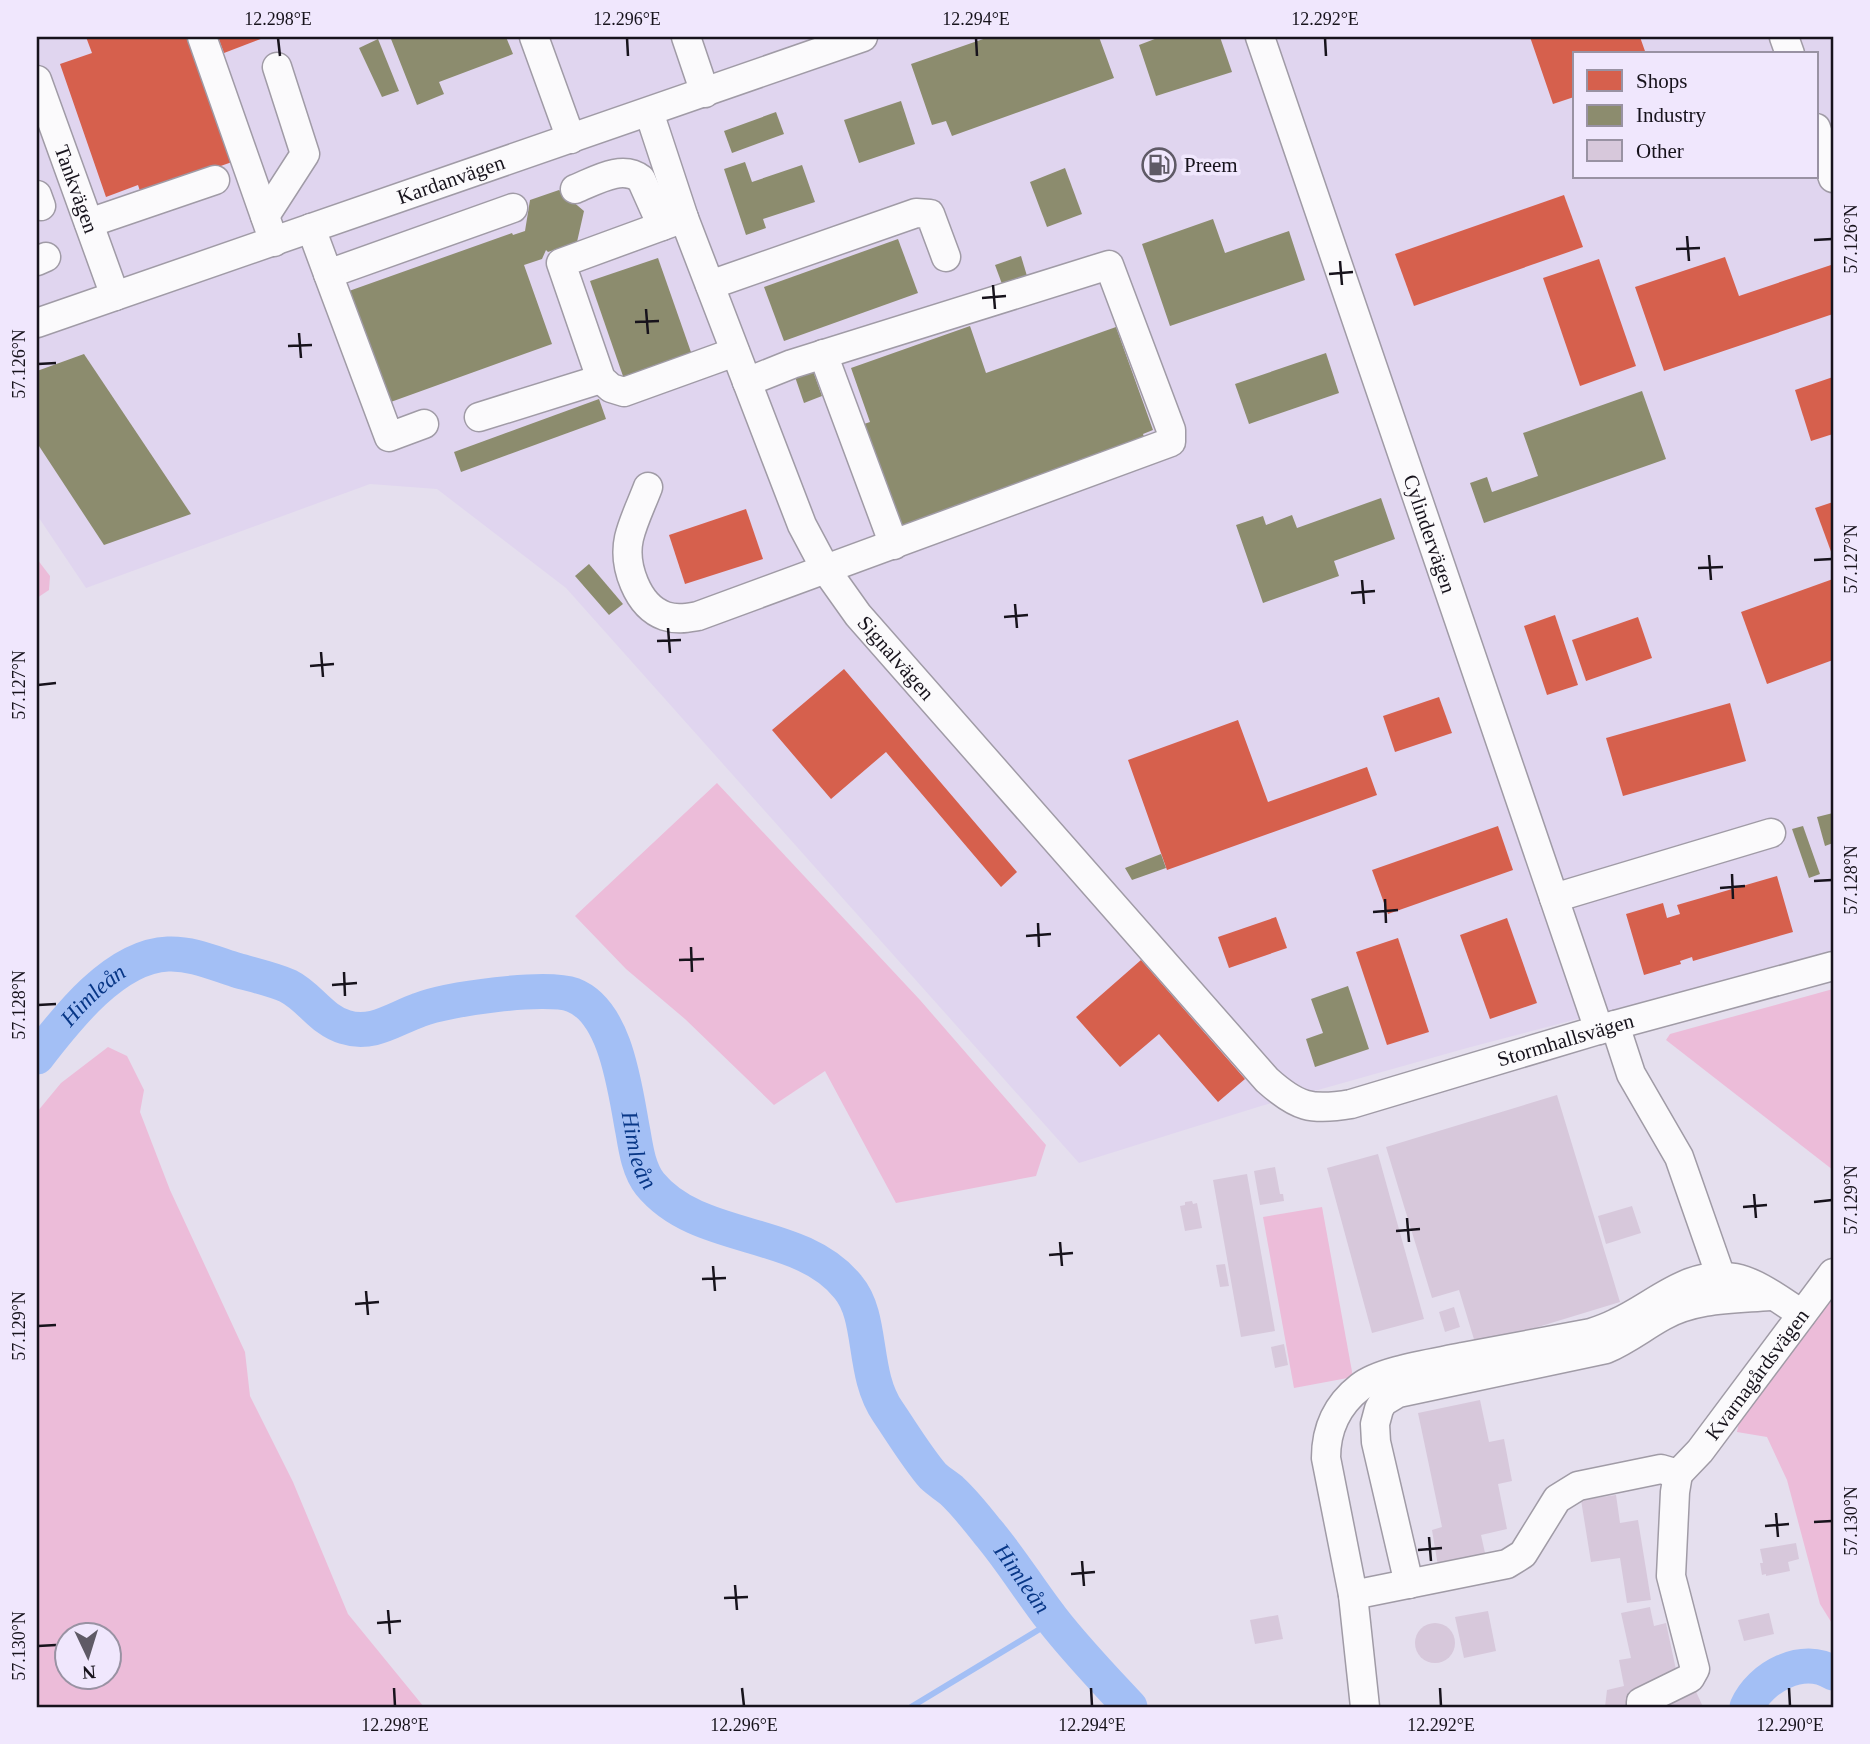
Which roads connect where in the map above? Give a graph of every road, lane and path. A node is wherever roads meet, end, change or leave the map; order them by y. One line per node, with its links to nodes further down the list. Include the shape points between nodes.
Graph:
1 (202, 37): 21 (street)
2 (534, 37): 13 (street)
3 (686, 37): 9 (street)
4 (863, 37): 6 (street, Kardanvägen)
5 (1260, 37): 37 (street, Cylindervägen)
6 (823, 43): 9 (street, Kardanvägen)
7 (277, 67): 21 (street, via 305,154)
8 (37, 80): 11 (street, Tankvägen)
9 (705, 93): 10 (street, Kardanvägen)
10 (649, 112): 13 (street, Kardanvägen); 18 (street, Signalvägen)
11 (46, 133): 19 (street, Tankvägen)
12 (1818, 134): 14 (street)
13 (571, 139): 20 (street, Kardanvägen)
14 (1833, 178)
15 (215, 180): 19 (street)
16 (575, 188): 18 (street, via 620,172 635,175)
17 (513, 208): 23 (street)
18 (673, 222): 24 (street, Signalvägen); 29 (street, via 561,263)
19 (89, 223): 25 (street, Tankvägen)
20 (311, 228): 21 (street, Kardanvägen); 23 (street)
21 (270, 229): 25 (street, Kardanvägen)
22 (946, 257): 24 (street, via 930,214 916,213)
23 (328, 274): 32 (street, via 389,437)
24 (710, 285): 27 (street, Signalvägen)
25 (115, 296): 26 (street, Kardanvägen)
26 (37, 323)
27 (735, 352): 29 (street, via 624,392); 30 (street, Signalvägen)
28 (823, 354): 30 (street); 34 (street); 34 (street, via 1109,265 1171,430 1171,442)
29 (601, 379): 31 (street)
30 (747, 382): 35 (street, Signalvägen, via 802,525)
31 (479, 417)
32 (424, 424)
33 (648, 487): 35 (street, via 629,537 629,572 636,588 663,615 678,619 698,616)
34 (894, 545): 35 (street)
35 (826, 569): 40 (street, Signalvägen, via 866,625 1267,1080)
36 (1771, 833): 37 (street)
37 (1554, 898): 39 (street, Cylindervägen)
38 (1833, 966): 39 (street, Stormhallsvägen)
39 (1607, 1028): 40 (street, Stormhallsvägen, via 1351,1104 1328,1108); 42 (street, Cylindervägen, via 1679,1157)
40 (1299, 1104)
41 (1833, 1273): 44 (street, Kvarnagårdsvägen)
42 (1720, 1277): 43 (street, via 1750,1283); 47 (street, via 1676,1289 1618,1323 1591,1333 1418,1366 1361,1386 1334,1418 1326,1438)
43 (1773, 1296): 44 (street); 46 (street, via 1686,1306 1606,1349 1434,1384 1383,1402 1375,1424 1376,1442)
44 (1801, 1314): 45 (street, Kvarnagårdsvägen)
45 (1678, 1474): 46 (street, via 1661,1469 1578,1486 1558,1499 1523,1554 1507,1564); 49 (street, via 1671,1576 1695,1669 1690,1678 1641,1702)
46 (1409, 1584): 47 (street)
47 (1353, 1595): 48 (street)
48 (1365, 1707)
49 (1641, 1707)

